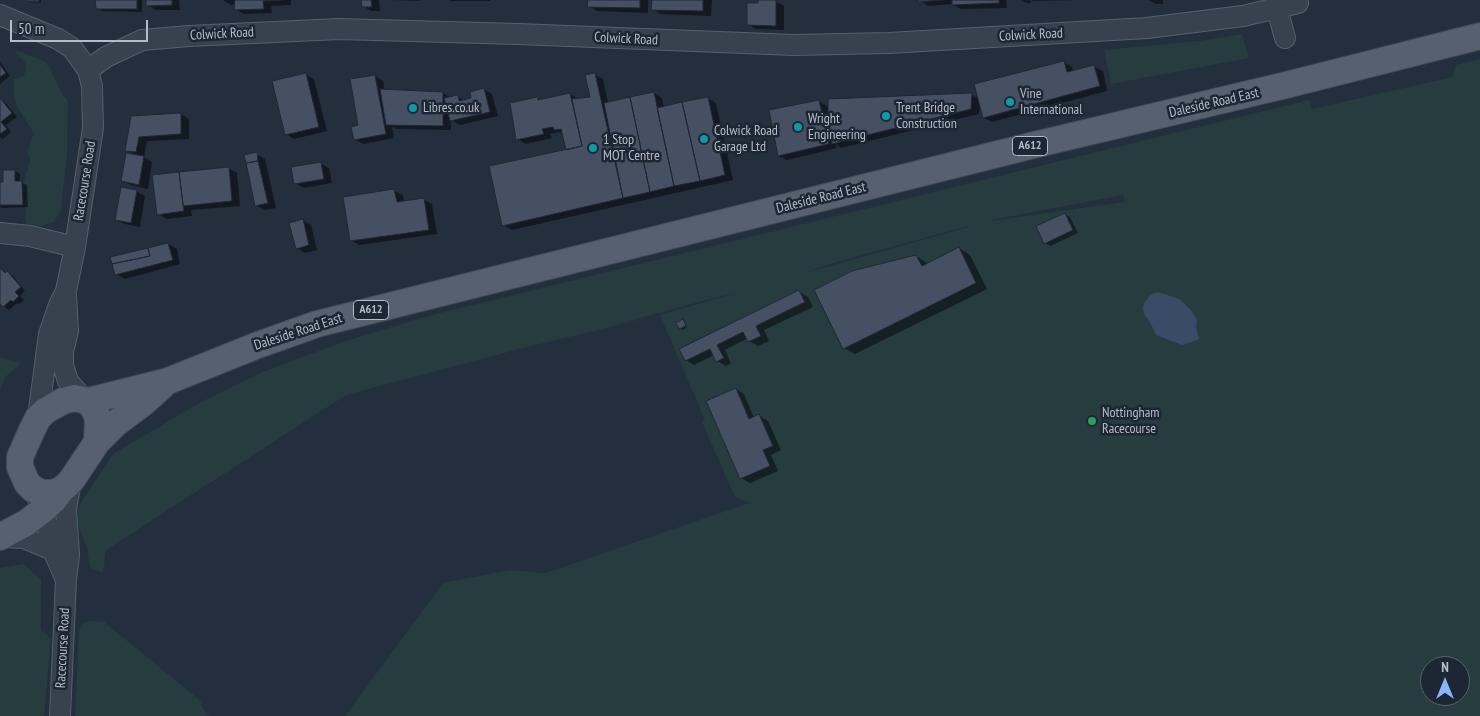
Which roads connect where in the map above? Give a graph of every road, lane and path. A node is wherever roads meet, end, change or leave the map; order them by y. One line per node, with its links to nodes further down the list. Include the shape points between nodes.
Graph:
1 (1298, 3): 2 (street, Colwick Road)
2 (1277, 8): 5 (street); 6 (street, Colwick Road, via 1243,16 1146,28 880,44 794,45 339,29 189,36 142,40 106,57)
3 (0, 15): 6 (street, via 58,39 72,48)
4 (1480, 36): 10 (main road, Daleside Road East / A612, via 317,324)
5 (1285, 38)
6 (88, 70): 8 (street, Racecourse Road, via 92,86 93,128)
7 (0, 233): 8 (street, via 30,236)
8 (75, 247): 9 (street, Racecourse Road)
9 (66, 291): 11 (street, Racecourse Road, via 68,331 64,366 68,381); 12 (street, Racecourse Road, via 49,334)
10 (168, 380): 11 (main road, Daleside Road East / A612); 13 (main road, Daleside Road East / A612)
11 (86, 400): 12 (main road, Daleside Road East, via 63,400); 13 (main road, via 98,418)
12 (38, 418): 14 (main road)
13 (97, 442): 16 (main road, Daleside Road East)
14 (20, 457): 15 (main road); 17 (main road, via 22,475)
15 (0, 477)
16 (66, 486): 17 (main road, Daleside Road East, via 54,500); 20 (street, Racecourse Road, via 69,555)
17 (38, 500): 18 (main road, Daleside Road East, via 26,523); 19 (street, Racecourse Road)
18 (2, 537): 19 (street, via 24,538)
19 (53, 550): 20 (street, Racecourse Road)
20 (66, 580): 21 (street, Racecourse Road)
21 (60, 716)

